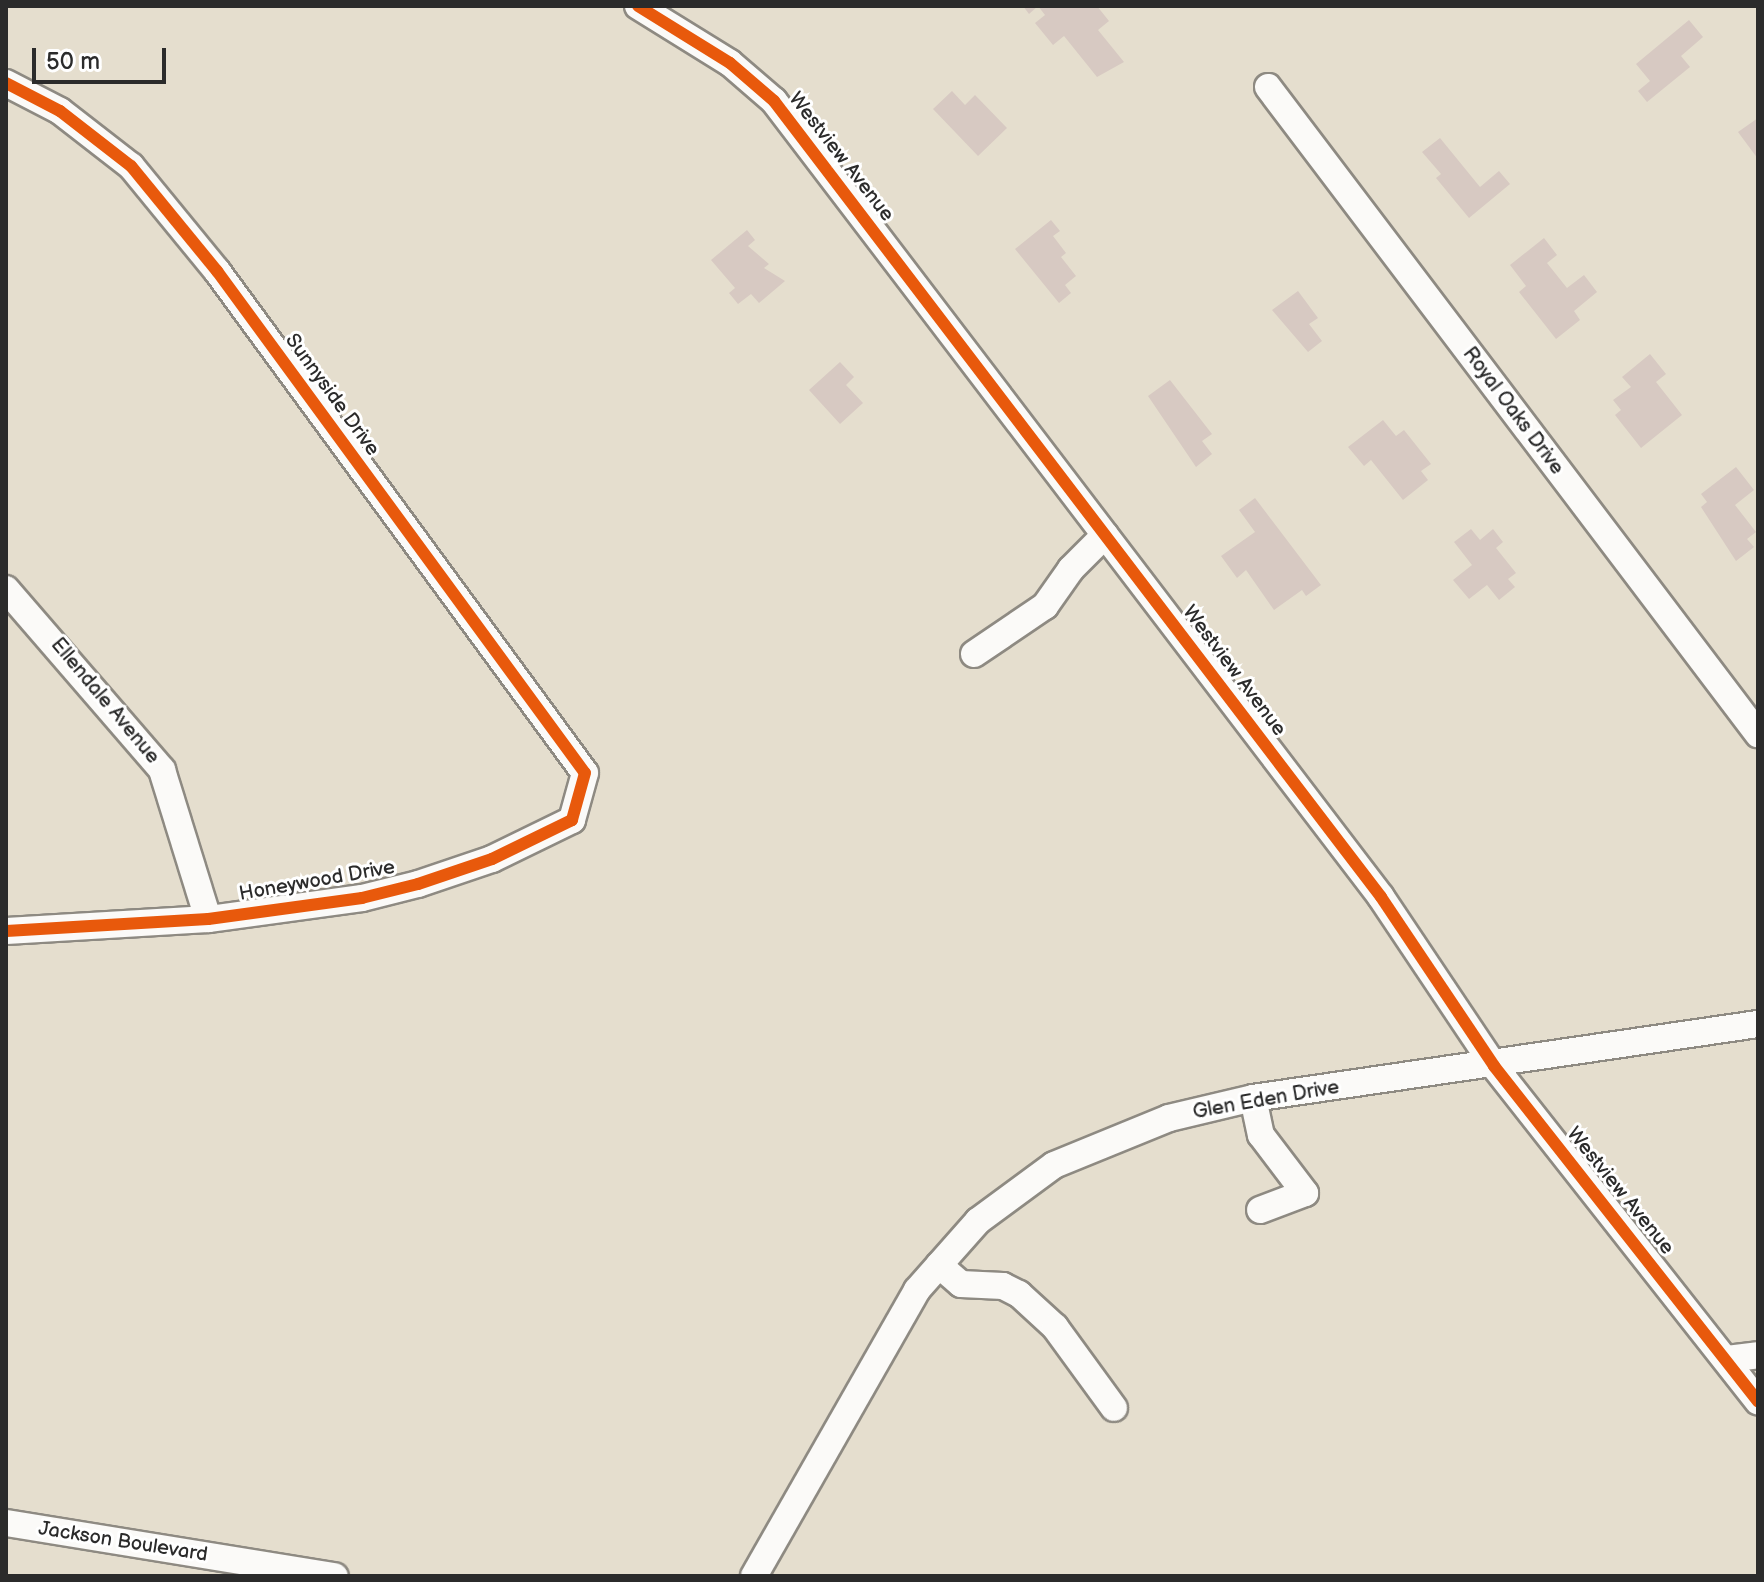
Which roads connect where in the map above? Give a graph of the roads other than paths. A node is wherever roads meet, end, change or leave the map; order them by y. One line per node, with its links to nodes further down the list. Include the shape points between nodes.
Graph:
1 (638, 6): 4 (street, Westview Avenue, via 730,63 774,101)
2 (6, 83): 8 (street, Sunnyside Drive, via 60,111 105,144 159,199)
3 (1268, 87): 7 (street, Royal Oaks Drive)
4 (1105, 535): 6 (street, via 1071,569 1045,606); 12 (street, Westview Avenue, via 1381,897)
5 (6, 589): 9 (street, Ellendale Avenue, via 162,770)
6 (974, 654)
7 (1758, 734)
8 (585, 773): 9 (street, Honeywood Drive, via 572,820 492,859 362,898)
9 (208, 919): 10 (street, Honeywood Drive)
10 (6, 931)
11 (1758, 1024): 12 (street, Glen Eden Drive)
12 (1494, 1066): 13 (street, Glen Eden Drive); 17 (street, Westview Avenue)
13 (1253, 1098): 14 (street, via 1261,1135 1305,1193); 15 (street, Glen Eden Drive, via 1169,1118 1054,1165 978,1221)
14 (1260, 1210)
15 (939, 1265): 19 (street, via 961,1284 1003,1286 1019,1294 1055,1327); 22 (street, Glen Eden Drive, via 917,1290)
16 (1758, 1355): 17 (street)
17 (1727, 1359): 18 (street, Westview Avenue)
18 (1758, 1402)
19 (1114, 1408)
20 (6, 1523): 21 (street, Jackson Boulevard)
21 (335, 1576)
22 (754, 1576)

